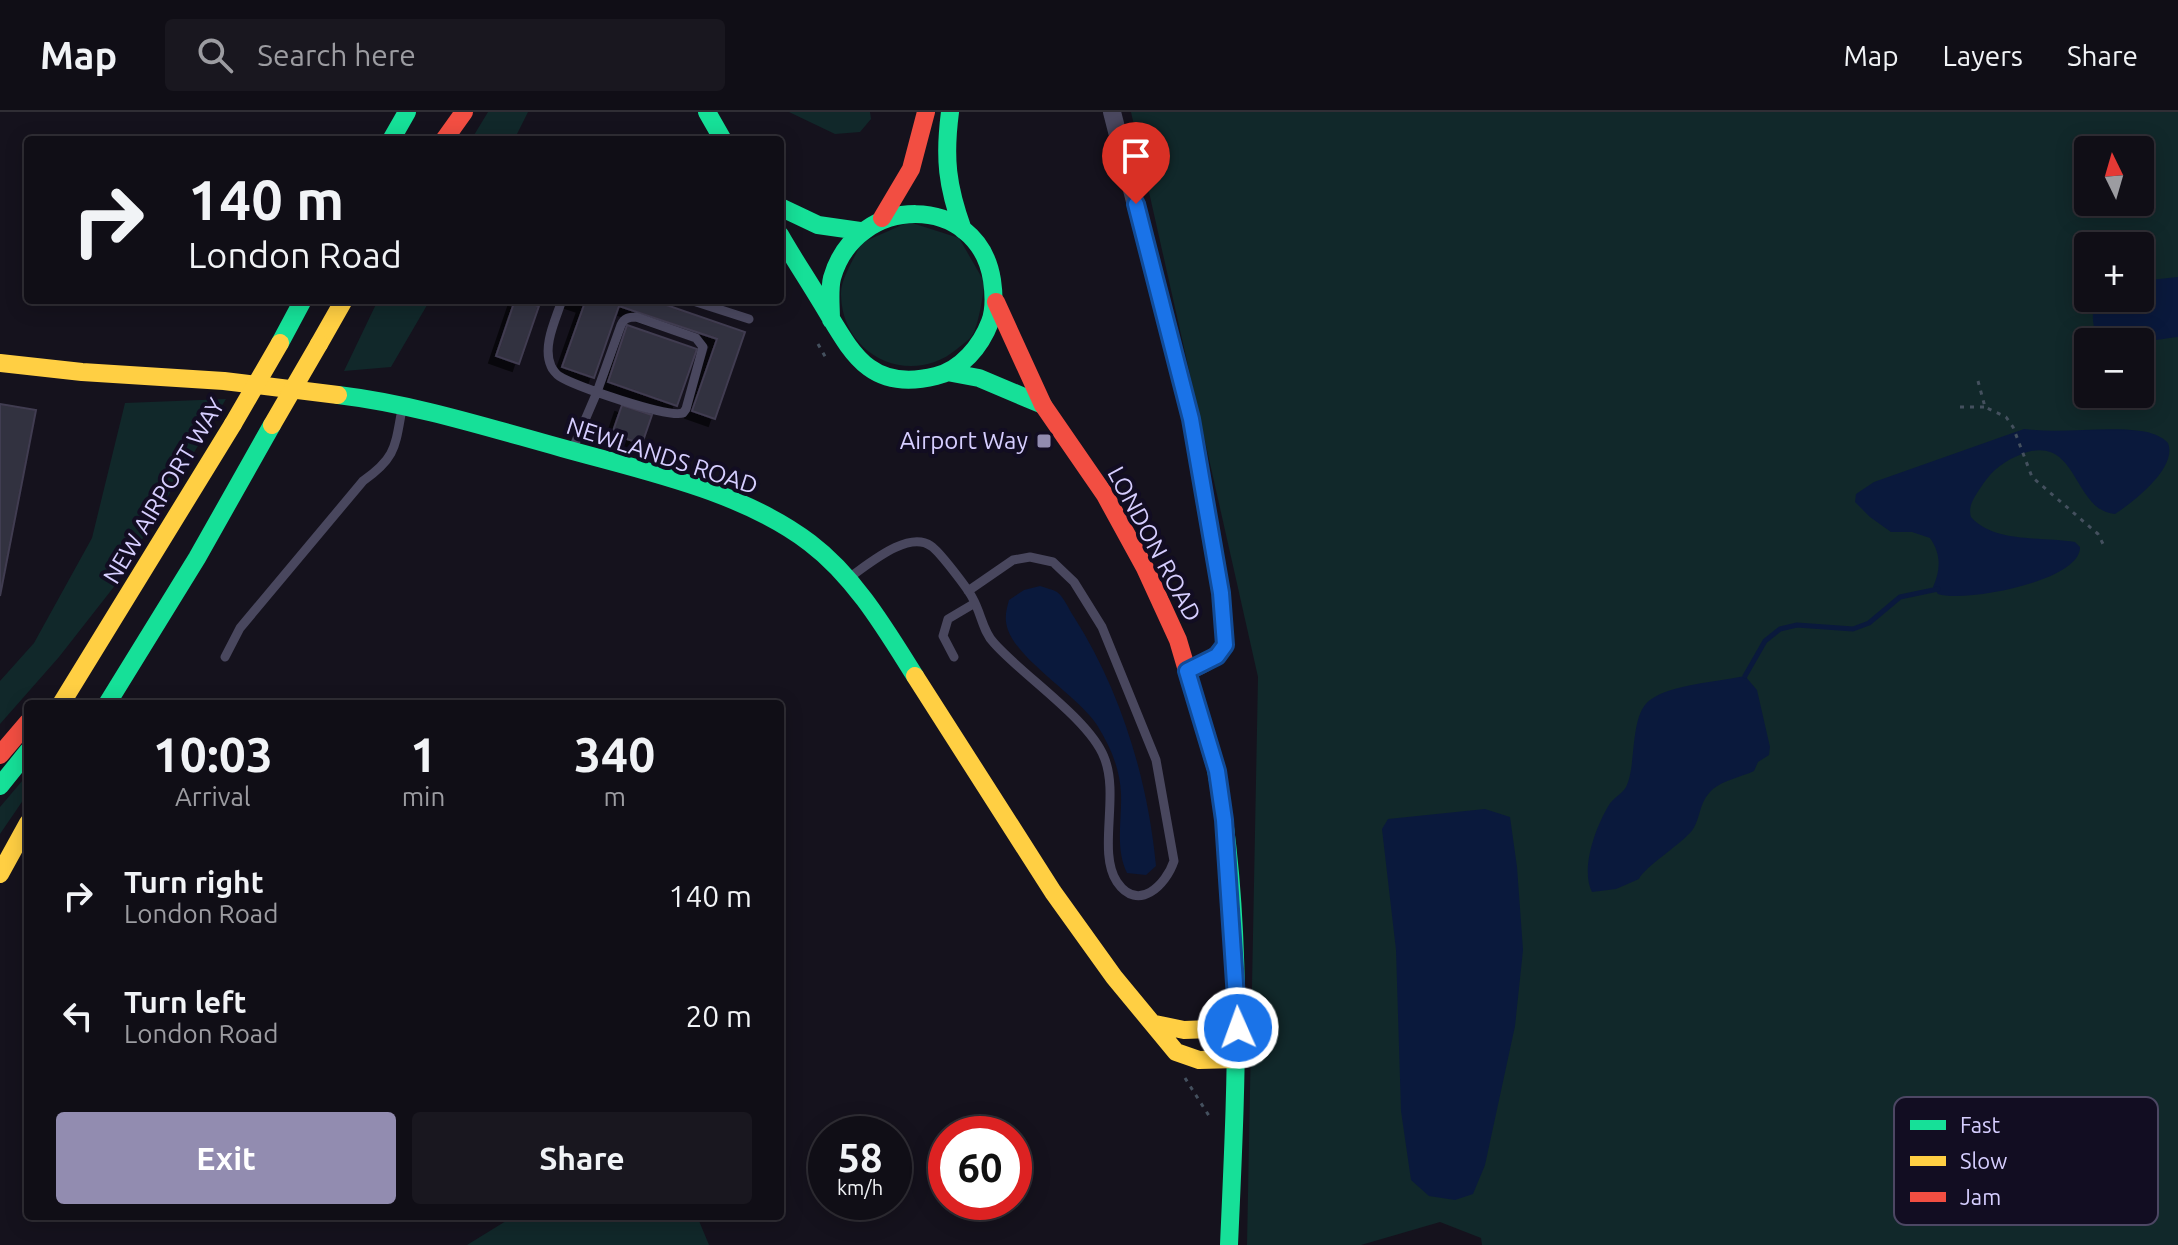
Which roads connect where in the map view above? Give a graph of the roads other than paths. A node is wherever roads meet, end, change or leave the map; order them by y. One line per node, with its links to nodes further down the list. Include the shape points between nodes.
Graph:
1 (407, 112): 8 (main road)
2 (450, 112): 9 (main road)
3 (464, 112): 10 (main road)
4 (707, 112): 11 (main road)
5 (926, 112): 13 (main road, via 911,169)
6 (950, 112): 14 (main road, via 945,180)
7 (1112, 112): 36 (street, LONDON ROAD, via 1191,419 1221,593 1225,645 1217,656)
8 (393, 136)
9 (436, 136)
10 (447, 136)
11 (721, 136)
12 (784, 210): 15 (main road, via 804,222)
13 (882, 218): 14 (main road, via 910,213 938,217); 15 (main road)
14 (963, 230): 17 (main road, via 988,261)
15 (860, 231): 23 (main road, via 832,271)
16 (784, 242): 23 (main road)
17 (996, 302): 25 (main road, via 981,344); 27 (main road, LONDON ROAD)
18 (301, 304): 33 (main road, NEW AIRPORT WAY, bridge)
19 (342, 304): 39 (main road, bridge)
20 (561, 304): 26 (lane, via 550,341 551,366 557,375)
21 (702, 304): 22 (lane)
22 (749, 319)
23 (831, 320): 25 (main road, via 846,347 868,368 907,380)
24 (0, 363): 28 (main road, NEWLANDS ROAD, via 293,388)
25 (947, 372): 27 (main road, via 989,381)
26 (597, 392): 26 (lane, via 628,317 696,338 703,347 683,413 667,414); 29 (lane)
27 (1043, 405): 36 (main road, LONDON ROAD, via 1126,531 1178,640)
28 (403, 406): 29 (main road, NEWLANDS ROAD); 34 (lane, via 396,442 384,466 363,481 240,628)
29 (572, 451): 30 (main road, NEWLANDS ROAD, via 746,505 813,545)
30 (847, 578): 31 (lane, via 892,548 914,542 931,546); 48 (main road, NEWLANDS ROAD, via 1053,892)
31 (968, 591): 32 (lane); 32 (lane, via 1013,560 1030,557 1053,562 1074,582 1102,627 1156,760 1174,861 1160,887 1147,895 1118,885 1109,868 1111,783 1104,756 1092,736 991,641)
32 (975, 603): 35 (lane, via 948,619 943,636)
33 (107, 631): 37 (main road); 38 (main road, NEW AIRPORT WAY)
34 (225, 657)
35 (954, 657)
36 (1187, 671): 49 (main road, LONDON ROAD, via 1217,771)
37 (47, 700)
38 (64, 700)
39 (109, 700)
40 (24, 727): 41 (main road)
41 (0, 755)
42 (24, 756): 43 (main road)
43 (0, 786)
44 (24, 827): 46 (main road)
45 (24, 829): 47 (main road)
46 (0, 855)
47 (0, 874)
48 (1155, 1024): 49 (main road, via 1184,1030); 50 (main road, NEWLANDS ROAD, via 1176,1052 1199,1060)
49 (1238, 1028): 50 (main road, LONDON ROAD)
50 (1237, 1059): 51 (main road, LONDON ROAD)
51 (1229, 1245)

